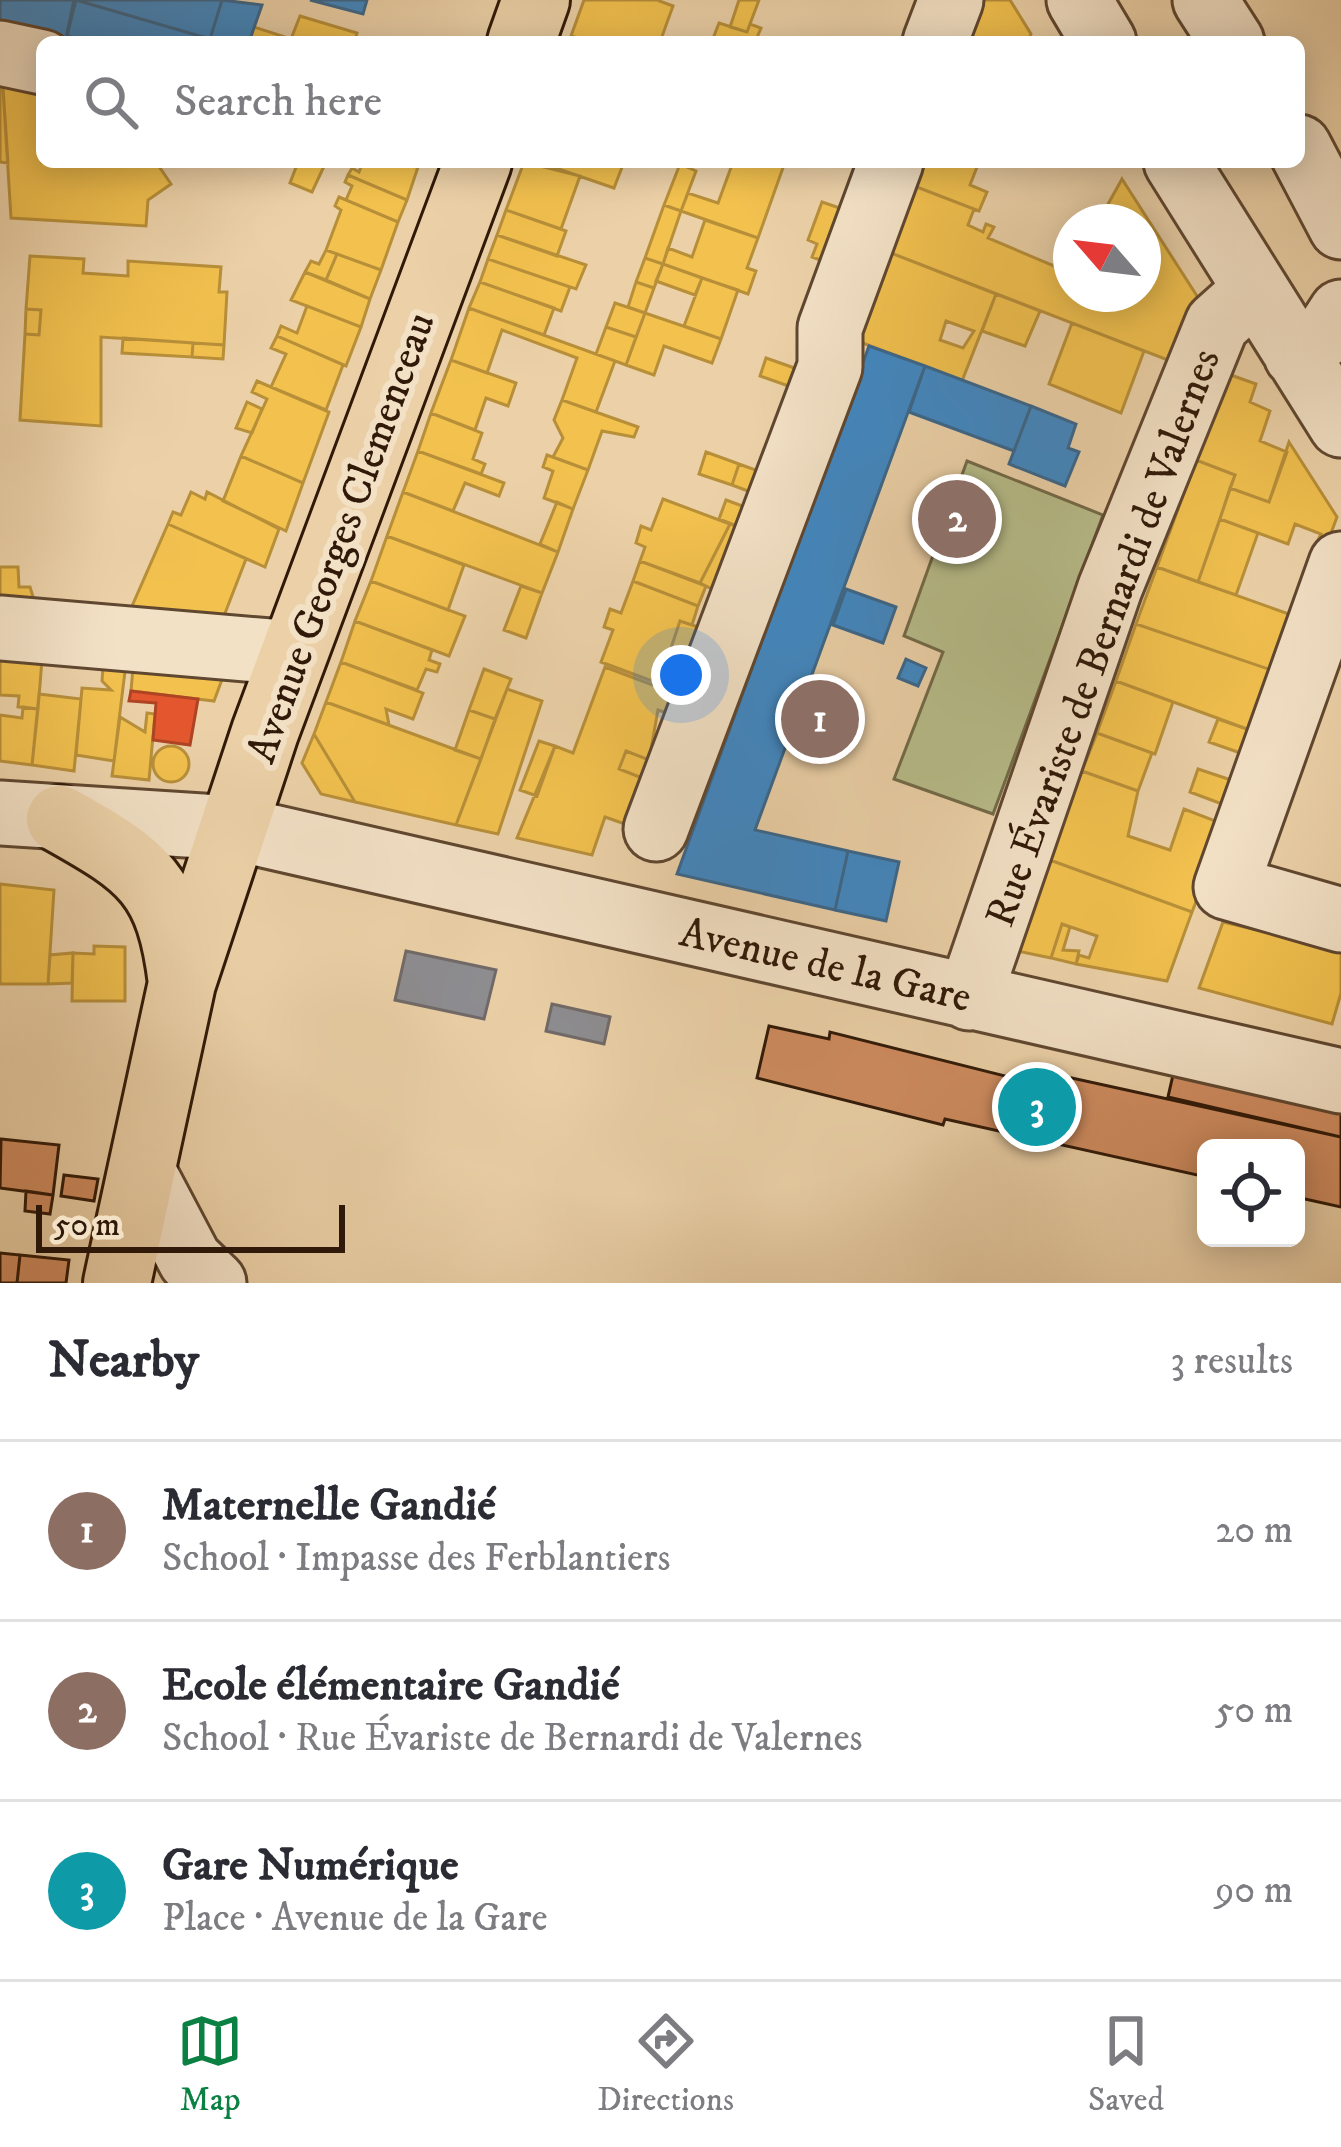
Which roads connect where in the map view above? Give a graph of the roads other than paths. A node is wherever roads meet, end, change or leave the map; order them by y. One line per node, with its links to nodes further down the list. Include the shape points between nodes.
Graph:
1 (536, 0): 5 (main road)
2 (951, 0): 6 (street)
3 (1079, 0): 7 (street)
4 (1204, 0): 8 (street)
5 (523, 36)
6 (937, 36)
7 (1100, 36)
8 (1228, 36)
9 (0, 53): 10 (street)
10 (36, 61)
11 (1305, 158): 15 (street)
12 (476, 168): 21 (main road, Avenue Georges Clemenceau)
13 (889, 168): 24 (street, via 830,328 830,367)
14 (1180, 168): 16 (street)
15 (1341, 227)
16 (1256, 290): 17 (street); 29 (street, Rue Évariste de Bernardi de Valernes, via 1217,324 1110,588)
17 (1327, 334): 18 (street)
18 (1341, 425)
19 (1341, 564): 26 (street, via 1309,693 1226,887)
20 (0, 628): 21 (street)
21 (294, 653): 23 (main road, Avenue Georges Clemenceau)
22 (30, 816): 23 (street, Avenue de la Gare); 28 (main road, via 110,847 168,908)
23 (233, 828): 25 (street, Avenue de la Gare); 27 (main road, Avenue Georges Clemenceau)
24 (656, 829)
25 (310, 847): 27 (street, via 269,865); 29 (street, Avenue de la Gare)
26 (1318, 912)
27 (205, 913): 28 (main road, Avenue Georges Clemenceau)
28 (182, 982): 31 (main road)
29 (969, 998): 30 (street, Avenue de la Gare)
30 (1341, 1081)
31 (142, 1169): 32 (main road); 33 (street, via 190,1259)
32 (117, 1283)
33 (214, 1283)

